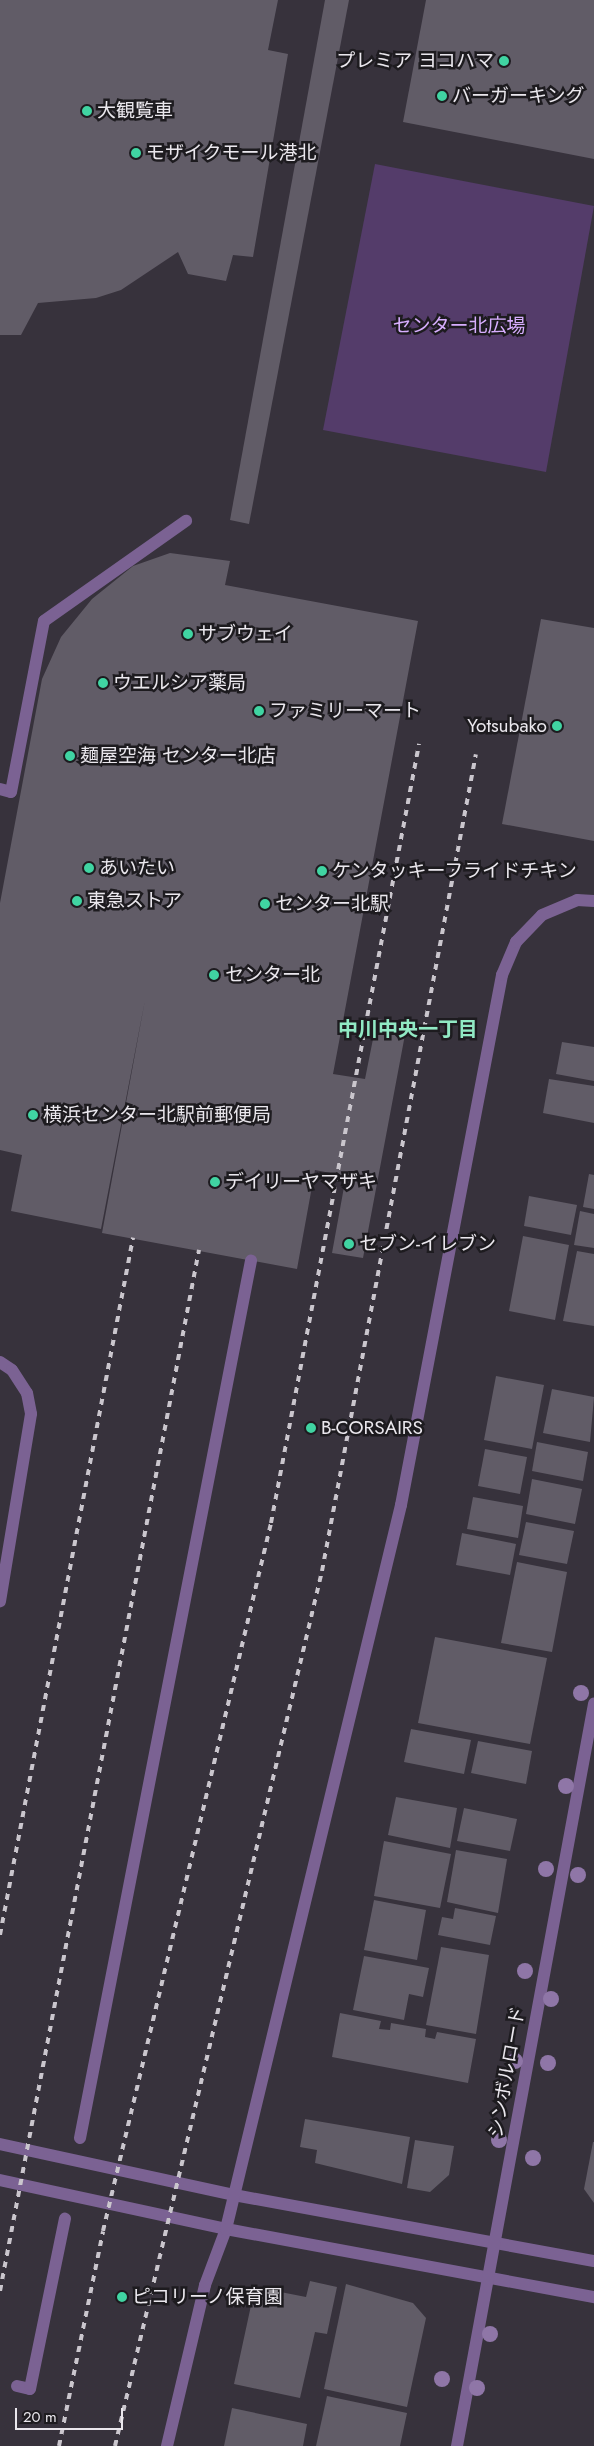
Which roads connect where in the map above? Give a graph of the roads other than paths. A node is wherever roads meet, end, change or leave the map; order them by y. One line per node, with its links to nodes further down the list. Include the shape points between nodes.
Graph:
1 (186, 521): 2 (street, via 44,621 11,792)
2 (0, 789)
3 (594, 900): 11 (street, via 577,900 542,915 516,942 502,975 401,1505)
4 (251, 1262): 8 (street)
5 (0, 1362): 6 (street, via 12,1370 27,1393 31,1414)
6 (0, 1601)
7 (594, 1704): 14 (street, シンボルロード)
8 (80, 2138)
9 (0, 2144): 11 (street)
10 (0, 2180): 13 (street)
11 (234, 2195): 13 (street); 14 (street)
12 (65, 2219): 18 (street, via 30,2388)
13 (226, 2229): 16 (street); 19 (street, via 205,2285)
14 (495, 2240): 15 (street); 16 (street, シンボルロード)
15 (594, 2261)
16 (489, 2276): 17 (street); 20 (street, シンボルロード)
17 (594, 2297)
18 (16, 2386)
19 (167, 2446)
20 (457, 2446)

